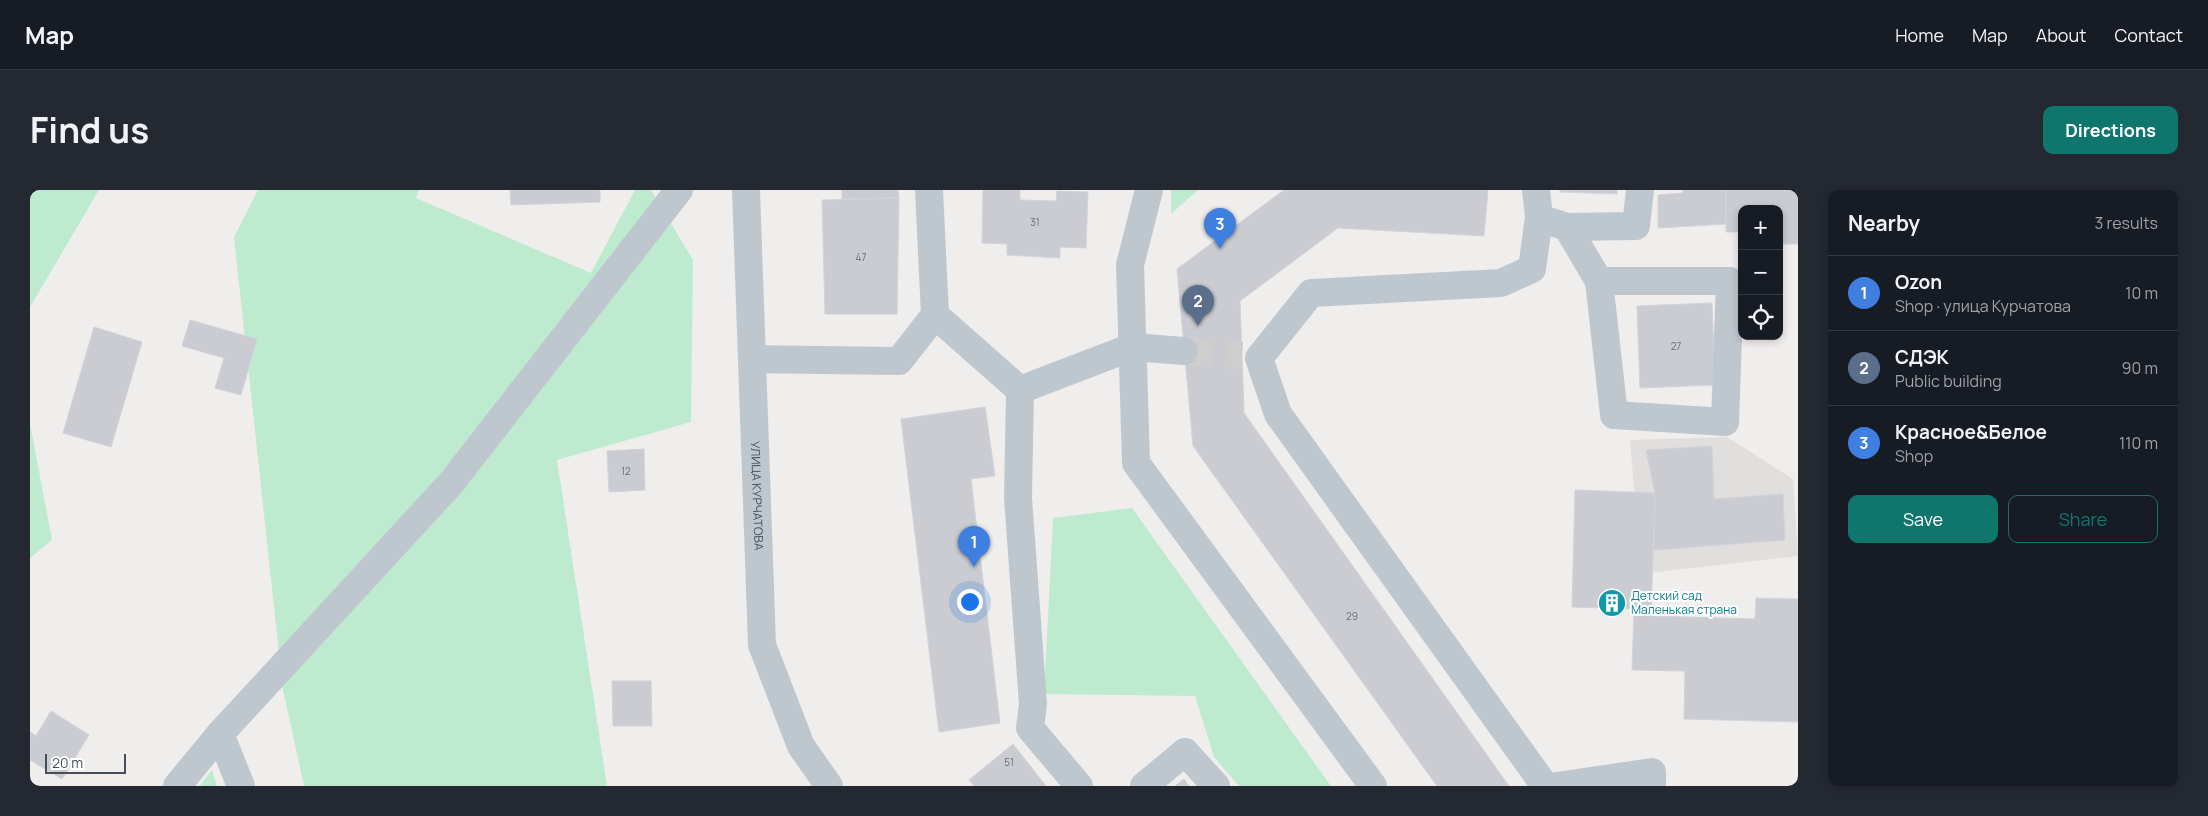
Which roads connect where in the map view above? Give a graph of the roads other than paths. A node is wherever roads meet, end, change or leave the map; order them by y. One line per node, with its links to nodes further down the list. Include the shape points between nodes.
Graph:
1 (679, 190): 15 (street, via 451,483)
2 (746, 190): 13 (street, УЛИЦА КУРЧАТОВА)
3 (929, 190): 10 (street)
4 (1149, 190): 11 (street, via 1130,265)
5 (1536, 190): 7 (street)
6 (1640, 190): 8 (street, via 1636,226)
7 (1539, 217): 8 (street); 23 (street, via 1532,269 1501,283 1312,293 1250,357 1278,414)
8 (1567, 227): 9 (street)
9 (1599, 281): 9 (street, via 1614,415 1725,422 1730,281)
10 (935, 315): 13 (street, via 899,361); 14 (street)
11 (1132, 346): 12 (street); 14 (street); 22 (street, via 1136,462)
12 (1184, 351)
13 (752, 359): 18 (street, УЛИЦА КУРЧАТОВА, via 762,645 801,746)
14 (1020, 390): 19 (street, via 1018,498 1033,704 1030,728)
15 (220, 734): 16 (street); 17 (street)
16 (177, 786)
17 (241, 786)
18 (829, 786)
19 (1080, 786)
20 (1144, 786): 21 (street, via 1185,752)
21 (1216, 786)
22 (1373, 786)
23 (1545, 786)
24 (1557, 786): 25 (street, via 1652,772)
25 (1652, 786)

